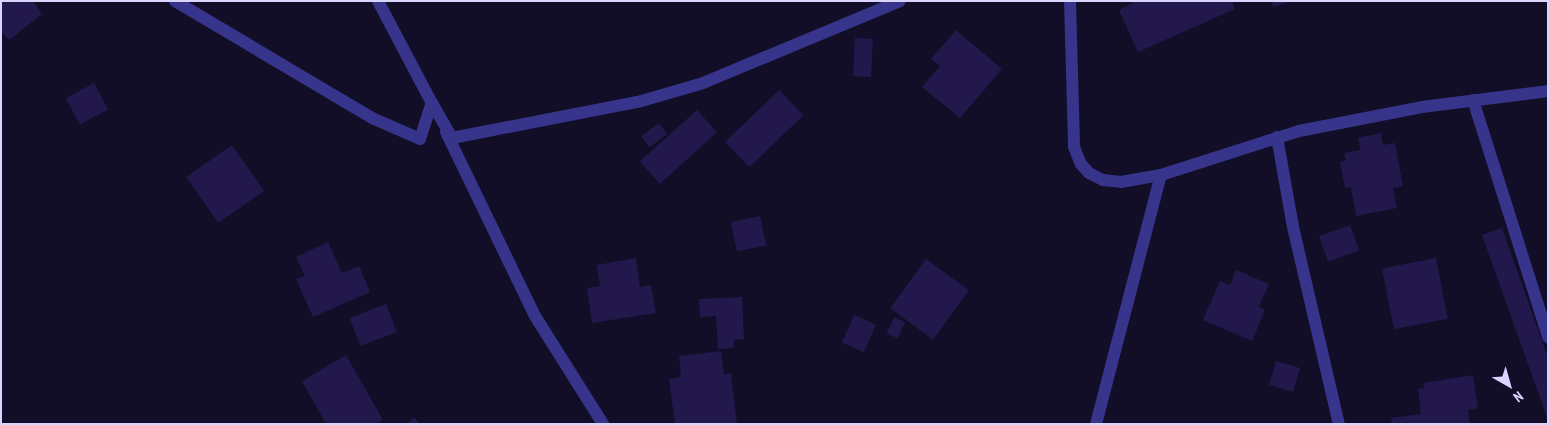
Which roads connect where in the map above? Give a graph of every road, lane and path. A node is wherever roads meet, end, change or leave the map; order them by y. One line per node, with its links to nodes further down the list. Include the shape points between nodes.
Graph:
1 (175, 1): 7 (street, via 267,58 407,136 420,139)
2 (378, 1): 7 (street)
3 (900, 1): 7 (street, via 703,82 638,102 452,138)
4 (1070, 1): 9 (street, via 1074,147 1081,164 1089,173 1103,180 1121,182)
5 (1548, 91): 6 (street)
6 (1473, 100): 8 (street); 10 (street)
7 (432, 103): 11 (street, via 521,291)
8 (1277, 137): 9 (street); 13 (street, via 1293,226)
9 (1161, 175): 12 (street)
10 (1548, 338)
11 (603, 424)
12 (1096, 424)
13 (1339, 424)

